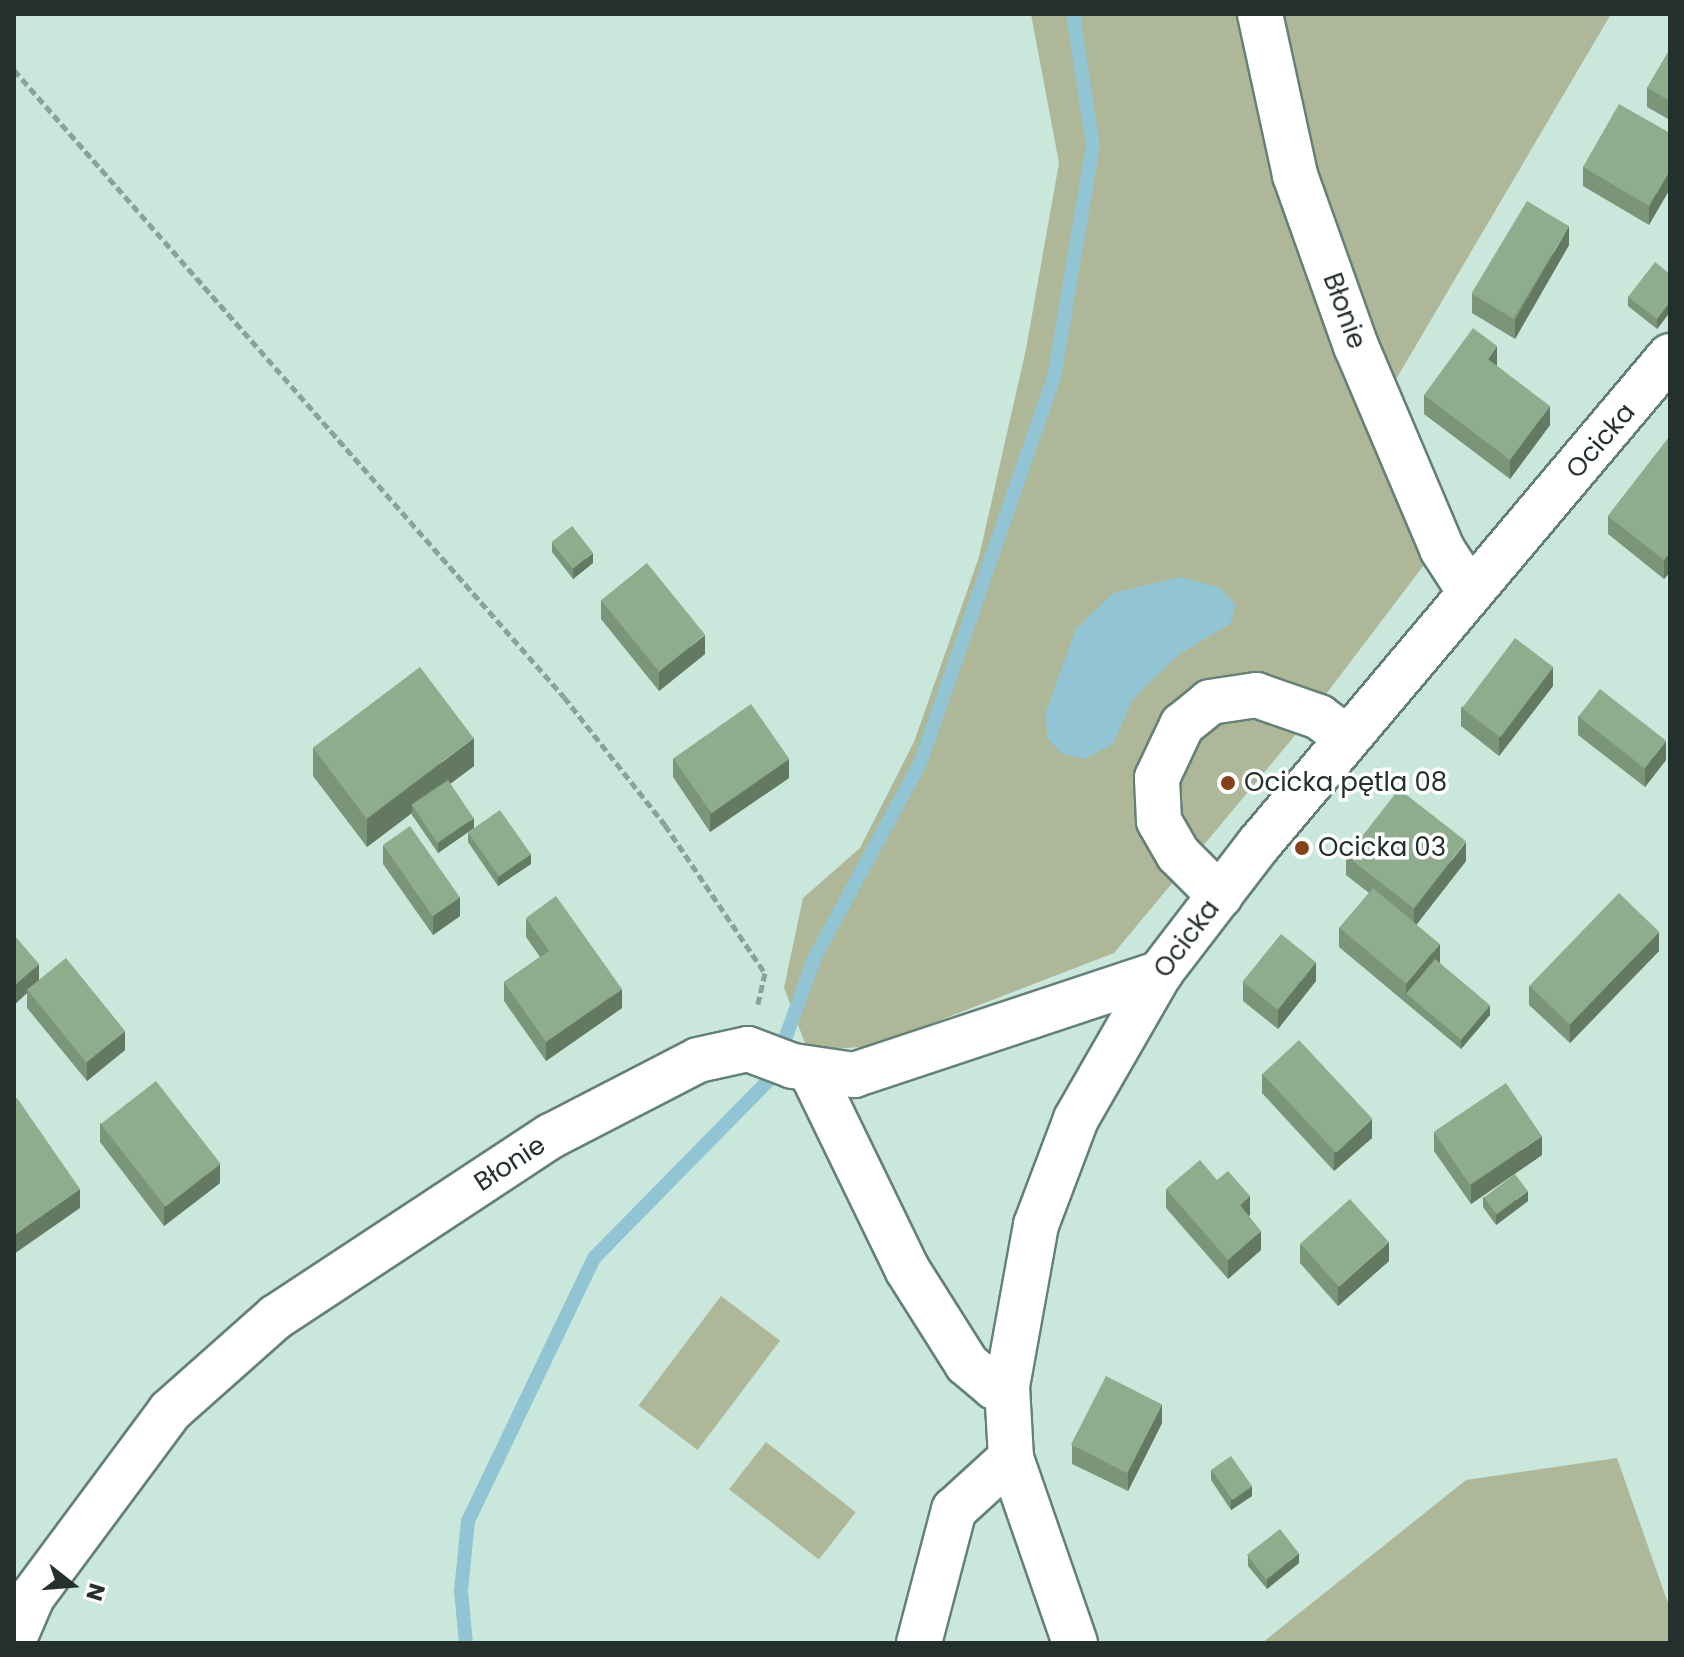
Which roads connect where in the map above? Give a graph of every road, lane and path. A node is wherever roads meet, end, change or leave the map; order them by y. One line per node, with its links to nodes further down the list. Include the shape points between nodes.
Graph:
1 (1260, 14): 4 (street, Błonie, via 1295,175 1356,346 1442,549)
2 (14, 70): 8 (path, via 564,697 665,825 765,973)
3 (1670, 356): 4 (street, Ocicka)
4 (1470, 592): 5 (street, Ocicka)
5 (1346, 737): 6 (street, Ocicka); 6 (street, via 1319,717 1256,695 1210,702 1182,725 1157,778 1159,821 1178,854)
6 (1220, 896): 7 (street, Ocicka)
7 (1160, 973): 9 (street, via 854,1075); 10 (street, Ocicka, via 1095,1082 1036,1225)
8 (748, 1049): 9 (street); 12 (street, Błonie, via 698,1060 551,1136 276,1317 170,1411 32,1597)
9 (810, 1069): 10 (street, via 907,1269 967,1364 994,1387)
10 (1007, 1386): 11 (street, Ocicka)
11 (1011, 1458): 13 (street, via 954,1510); 14 (street, Ocicka)
12 (14, 1639)
13 (919, 1643)
14 (1075, 1643)

